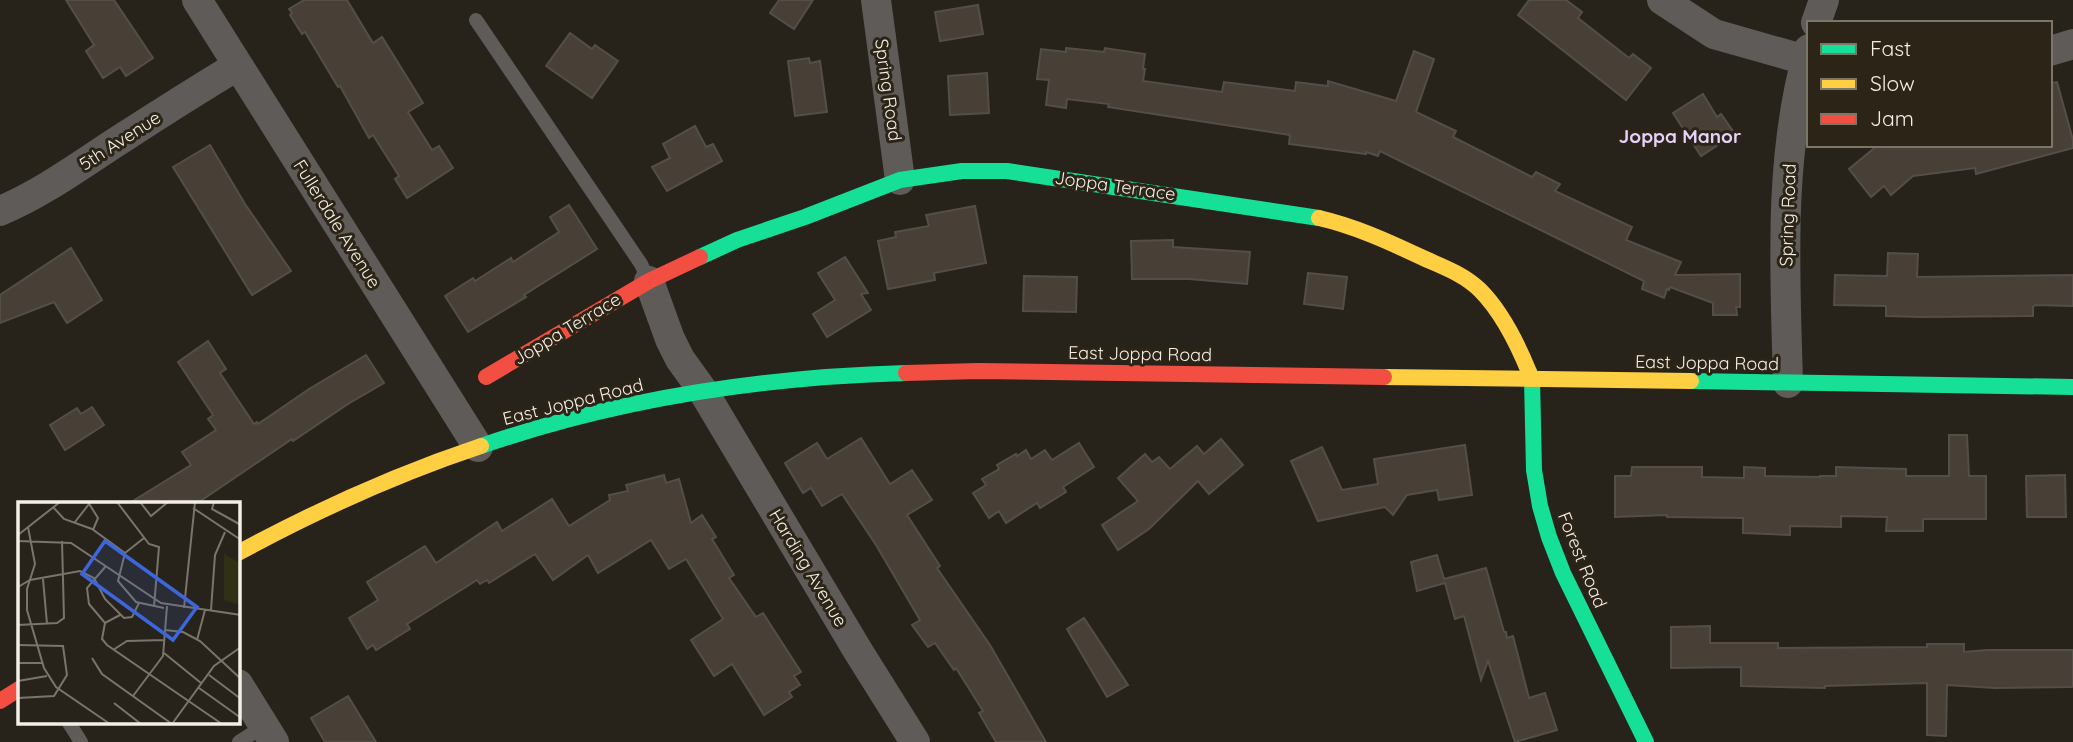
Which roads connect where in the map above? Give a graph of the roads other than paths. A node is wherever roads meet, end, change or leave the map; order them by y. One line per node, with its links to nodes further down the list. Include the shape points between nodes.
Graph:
1 (197, 0): 11 (street, Fullerdale Avenue)
2 (876, 0): 12 (street, Spring Road)
3 (1662, 0): 9 (street, via 1714,34)
4 (1824, 0): 6 (street)
5 (476, 20): 14 (lane)
6 (1817, 21)
7 (2073, 44): 8 (street)
8 (2052, 50)
9 (1807, 57)
10 (1807, 61): 17 (street, Spring Road, via 1786,183)
11 (237, 66): 13 (street, 5th Avenue, via 62,179); 20 (street, Fullerdale Avenue)
12 (900, 180): 14 (main road, Joppa Terrace, via 737,240); 16 (main road, Joppa Terrace, via 1007,171 1341,223 1463,276 1481,291 1516,340)
13 (0, 211)
14 (649, 281): 15 (main road, Joppa Terrace); 19 (street, via 670,339)
15 (486, 377)
16 (1532, 379): 17 (main road, East Joppa Road); 19 (main road, East Joppa Road, via 978,371 842,375); 30 (main road, Forest Road, via 1534,470 1549,537)
17 (1788, 383): 18 (main road, East Joppa Road)
18 (2073, 387)
19 (703, 391): 20 (main road, East Joppa Road, via 578,416); 29 (street, Harding Avenue)
20 (478, 447): 21 (main road, East Joppa Road, via 373,485)
21 (240, 552)
22 (240, 687): 26 (street)
23 (18, 690): 24 (main road)
24 (0, 701)
25 (70, 724): 27 (lane)
26 (269, 734): 28 (lane)
27 (81, 742)
28 (239, 742)
29 (915, 742)
30 (1646, 742)

